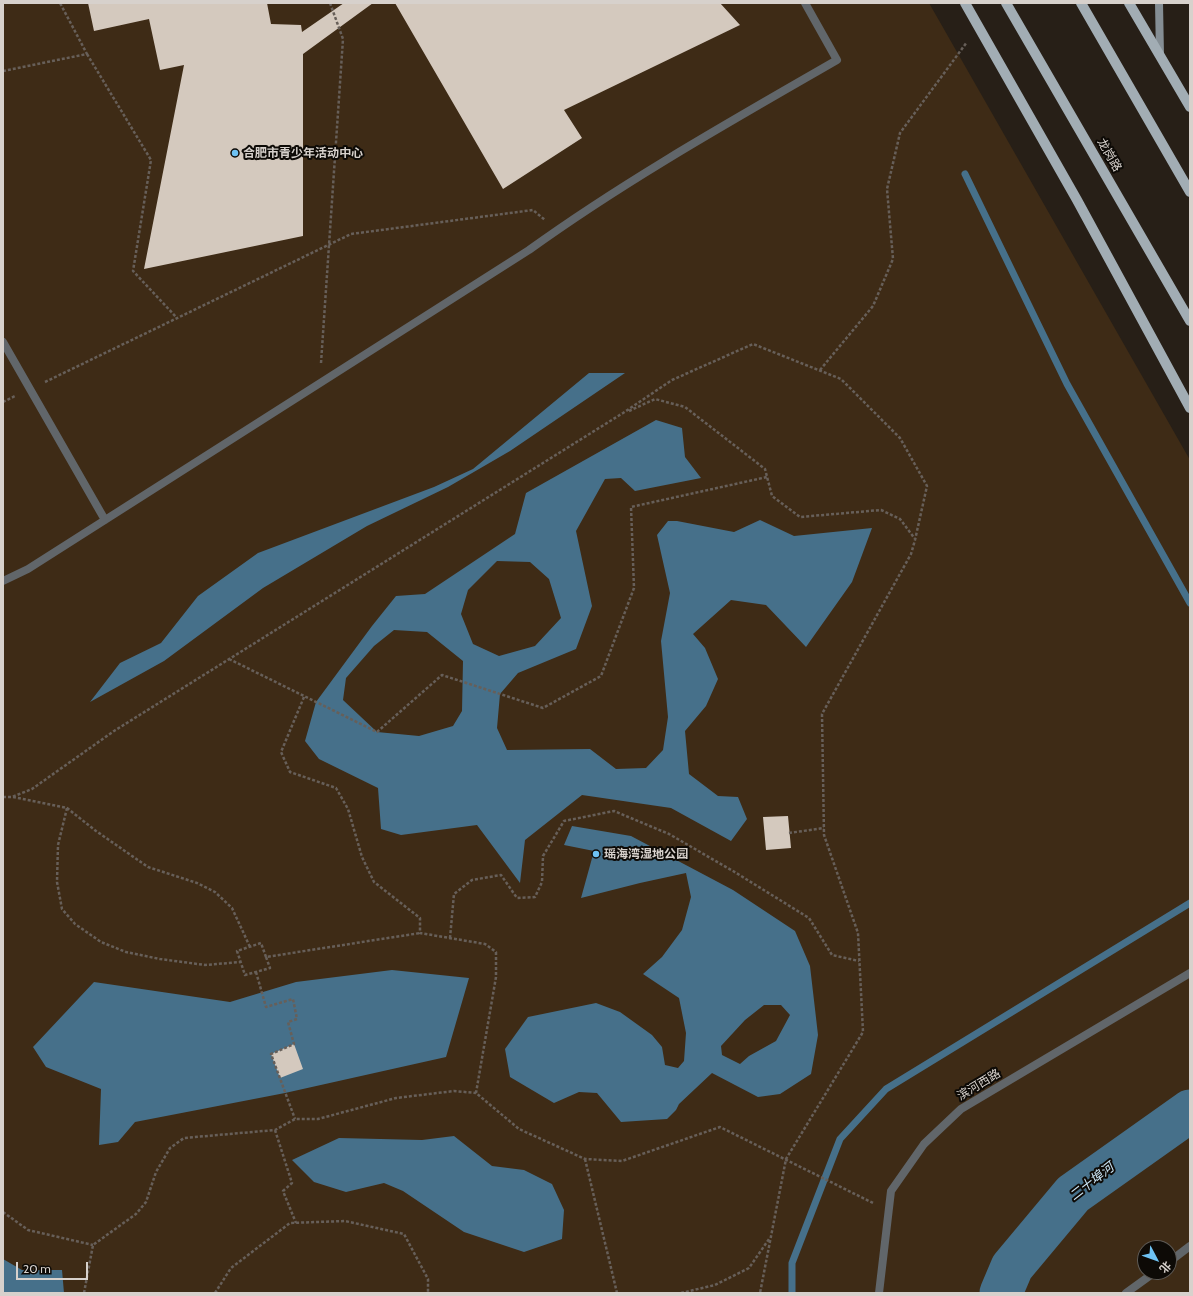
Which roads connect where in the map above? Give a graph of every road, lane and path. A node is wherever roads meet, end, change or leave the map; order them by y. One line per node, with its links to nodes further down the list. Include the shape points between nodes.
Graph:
1 (60, 3): 10 (path)
2 (330, 3): 20 (path, via 343,39)
3 (805, 3): 15 (street, via 837,60 697,141)
4 (965, 3): 9 (main road)
5 (1006, 3): 17 (main road, 龙岗路)
6 (1081, 3): 14 (main road)
7 (1129, 3): 11 (main road)
8 (1159, 3): 11 (street)
9 (979, 26): 19 (path, via 900,133 887,189 893,260 873,306); 23 (main road)
10 (88, 54): 12 (path); 16 (path, via 151,160 133,271)
11 (1160, 56): 13 (main road)
12 (3, 72)
13 (1190, 107)
14 (1190, 192)
15 (557, 230): 16 (path, via 533,210 352,234); 20 (street)
16 (177, 318): 21 (path)
17 (1190, 322)
18 (3, 342): 21 (street)
19 (820, 370): 24 (path, via 753,344 672,380); 27 (path, via 841,378 900,438 926,486)
20 (320, 383): 26 (street)
21 (30, 389): 22 (path); 26 (street)
22 (3, 402)
23 (1190, 408)
24 (623, 413): 25 (path, via 655,399 685,407 765,469); 29 (path)
25 (767, 477): 27 (path, via 772,496 800,517 881,510 900,519); 30 (path, via 631,507 634,588 601,676 543,708 442,675 377,732)
26 (105, 520): 28 (street, via 28,569)
27 (915, 540): 34 (path, via 911,554 822,714)
28 (3, 581)
29 (229, 659): 30 (path); 32 (path, via 114,731 32,789)
30 (304, 697): 36 (path, via 280,752 290,772 336,788 348,809 362,857 374,882 420,918)
31 (3, 797): 32 (path)
32 (12, 797): 33 (path)
33 (67, 808): 38 (path, via 148,867 197,883 215,892 232,908); 41 (path, via 58,845 57,882 62,909 75,924 101,942 126,952 204,965)
34 (824, 828): 35 (path); 40 (path, via 824,835 858,933)
35 (789, 832)
36 (420, 933): 37 (path); 39 (path)
37 (450, 938): 40 (path, via 454,894 472,880 501,875 517,898 535,897 542,882 543,856 564,821 614,811 668,834 733,871 809,918 832,955); 44 (path, via 485,944 496,952 496,977)
38 (250, 947): 39 (path, via 261,943); 41 (path, via 237,951)
39 (266, 957): 42 (path, via 270,968)
40 (859, 961): 48 (path, via 863,1032)
41 (240, 962): 42 (path, via 245,975)
42 (256, 972): 45 (path, via 266,1007 293,999 297,1019 288,1022 294,1044 271,1054)
43 (1190, 973): 49 (street, 滨河西路, via 962,1109 920,1149 891,1191)
44 (476, 1093): 45 (path, via 454,1091 396,1098 318,1119); 47 (path, via 519,1129)
45 (295, 1119): 46 (path)
46 (275, 1130): 51 (path, via 292,1183 283,1191); 53 (path, via 184,1138 170,1148 156,1172 146,1202 136,1214)
47 (585, 1159): 48 (path, via 622,1161 720,1127); 60 (path)
48 (786, 1159): 49 (path); 52 (path)
49 (888, 1210): 63 (street, 滨河西路)
50 (3, 1212): 53 (path, via 28,1230)
51 (296, 1223): 58 (path, via 290,1223 231,1268); 59 (path, via 345,1221 404,1234 428,1279)
52 (770, 1237): 61 (path, via 749,1268 715,1285); 62 (path)
53 (93, 1246): 57 (path)
54 (1190, 1246): 55 (street)
55 (1177, 1256)
56 (1144, 1280): 64 (street)
57 (84, 1293)
58 (215, 1293)
59 (428, 1293)
60 (617, 1293)
61 (681, 1293)
62 (760, 1293)
63 (879, 1293)
64 (1126, 1293)

